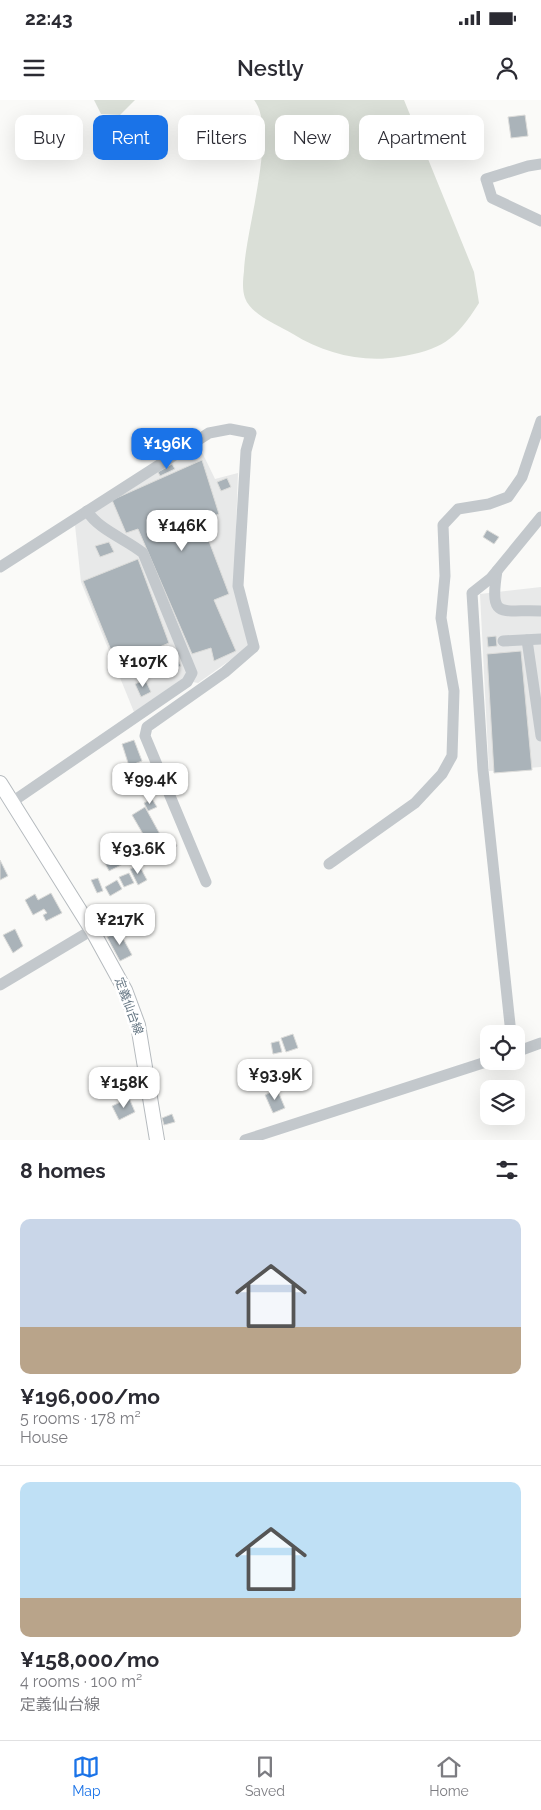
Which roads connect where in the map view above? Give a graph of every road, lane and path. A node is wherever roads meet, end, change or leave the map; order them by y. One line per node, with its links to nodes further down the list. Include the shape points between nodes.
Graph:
1 (541, 164): 2 (street, via 486,179 492,198)
2 (541, 221)
3 (541, 421): 15 (street, via 522,477 508,497 458,509 442,525 445,576 441,618 454,691 452,756 442,774 415,802)
4 (87, 511): 6 (street); 14 (street, via 93,521 130,542 143,554 192,672 187,682); 16 (street, via 209,433 230,429 251,433 246,451 238,586 254,647 225,672 147,727 145,736)
5 (541, 517): 7 (street)
6 (0, 566)
7 (497, 571): 8 (street, via 494,602 498,608 506,612); 19 (street, via 472,593 483,770)
8 (541, 611)
9 (541, 639): 10 (street)
10 (527, 640): 11 (street); 12 (street)
11 (503, 641)
12 (541, 736)
13 (0, 783): 14 (main road, 定義仙台線)
14 (12, 802): 17 (main road, 定義仙台線)
15 (329, 864)
16 (206, 882)
17 (92, 930): 18 (street); 23 (main road, 定義仙台線, via 125,990 138,1025)
18 (0, 985)
19 (510, 1025)
20 (541, 1043): 21 (street)
21 (525, 1049)
22 (480, 1064): 24 (street)
23 (157, 1140)
24 (245, 1140)

